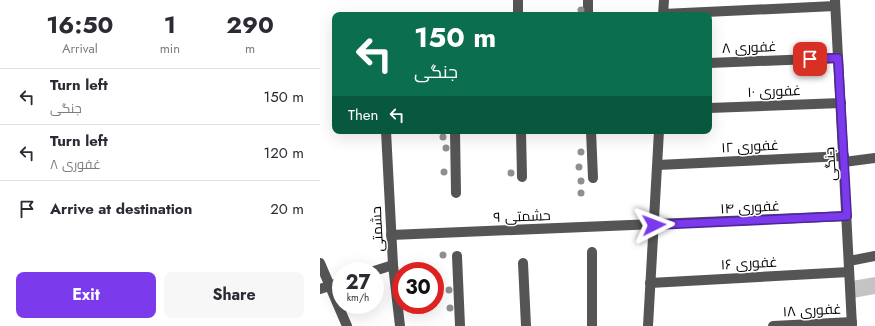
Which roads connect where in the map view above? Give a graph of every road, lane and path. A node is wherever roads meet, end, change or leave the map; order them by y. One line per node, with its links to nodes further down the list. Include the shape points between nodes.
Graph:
1 (518, 0): 5 (street)
2 (588, 0): 6 (street)
3 (664, 0): 7 (street)
4 (835, 3): 8 (street); 9 (street, جنگی)
5 (518, 12)
6 (588, 12)
7 (663, 12)
8 (706, 12)
9 (838, 58): 10 (street, غفوری ۸); 11 (street, جنگی)
10 (712, 63)
11 (841, 103): 12 (street, غفوری ۱۰); 19 (street, جنگی)
12 (712, 108)
13 (386, 134): 26 (street, حشمتی)
14 (455, 134): 23 (street)
15 (521, 134): 21 (street)
16 (591, 134): 22 (street)
17 (659, 134): 20 (street)
18 (875, 158): 19 (street, غفوری ۱۲)
19 (844, 159): 20 (street, غفوری ۱۲); 24 (street, جنگی)
20 (658, 165): 25 (street)
21 (522, 177)
22 (593, 178)
23 (456, 193)
24 (847, 216): 25 (street, غفوری ۱۴); 30 (street, جنگی)
25 (654, 225): 26 (street, حشمتی ۹); 35 (street)
26 (391, 235): 31 (street, حشمتی)
27 (592, 252): 43 (street)
28 (457, 256): 41 (street)
29 (875, 256): 30 (street)
30 (849, 261): 34 (street, جنگی)
31 (393, 262)
32 (320, 263): 36 (street)
33 (523, 263): 42 (street)
34 (849, 272): 35 (street, غفوری ۱۶); 38 (street, جنگی)
35 (650, 283): 44 (street)
36 (325, 288): 39 (street)
37 (399, 314): 40 (street, حشمتی)
38 (852, 324): 45 (street, غفوری ۱۸)
39 (347, 326)
40 (400, 326)
41 (460, 326)
42 (526, 326)
43 (592, 326)
44 (648, 326)
45 (773, 326)

